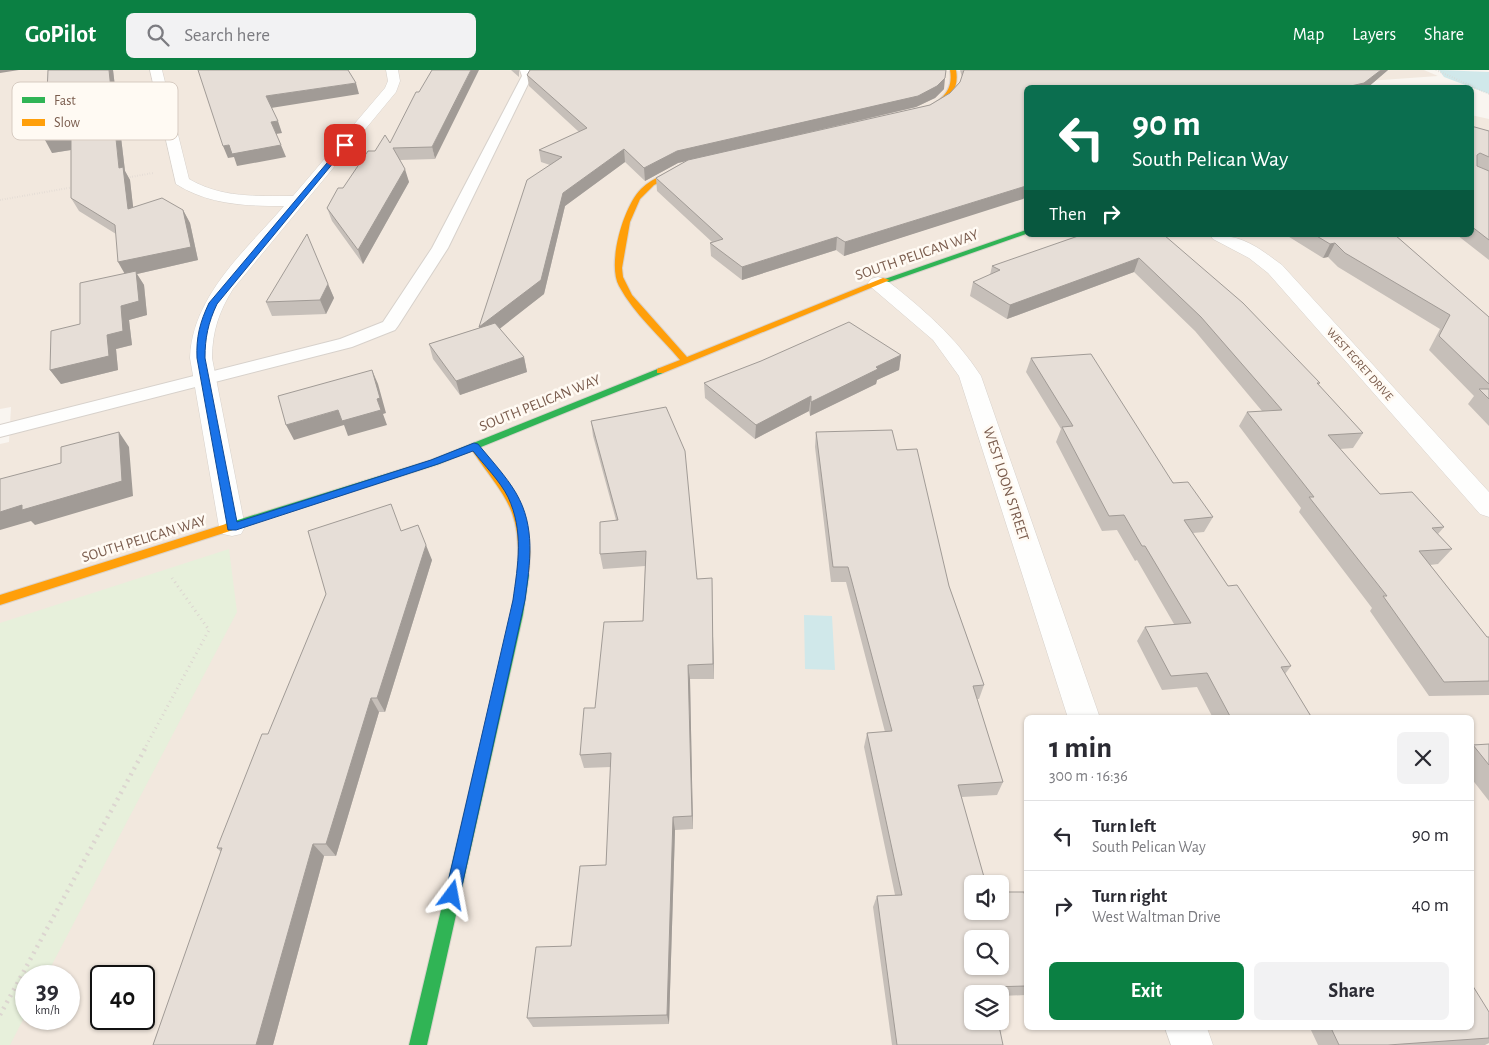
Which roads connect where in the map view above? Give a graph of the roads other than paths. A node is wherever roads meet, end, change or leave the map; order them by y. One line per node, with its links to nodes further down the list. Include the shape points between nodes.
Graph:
1 (525, 70): 12 (lane, via 527,76 440,248 389,326 346,343)
2 (953, 70): 4 (street, via 956,84 953,92 936,106)
3 (395, 71): 7 (street, via 392,89)
4 (914, 115)
5 (173, 140): 7 (street, via 182,180 192,189 232,199)
6 (699, 164): 11 (street, via 664,176 636,198 629,210 619,261 619,277 627,293)
7 (298, 201): 12 (street, via 213,303 200,340)
8 (1024, 233): 10 (street, SOUTH PELICAN WAY)
9 (1223, 237): 15 (street, WEST EGRET DRIVE, via 1275,269)
10 (878, 284): 11 (street, SOUTH PELICAN WAY); 18 (street, WEST LOON STREET, via 942,335 970,376)
11 (685, 360): 14 (street, SOUTH PELICAN WAY)
12 (205, 380): 13 (lane); 16 (street)
13 (0, 431)
14 (474, 446): 16 (street, SOUTH PELICAN WAY, via 435,462); 20 (street, via 512,495 523,523 526,555 517,615)
15 (1489, 508)
16 (232, 527): 17 (street, SOUTH PELICAN WAY)
17 (0, 600)
18 (1083, 715)
19 (1187, 1030): 21 (street)
20 (418, 1045)
21 (1192, 1045)

